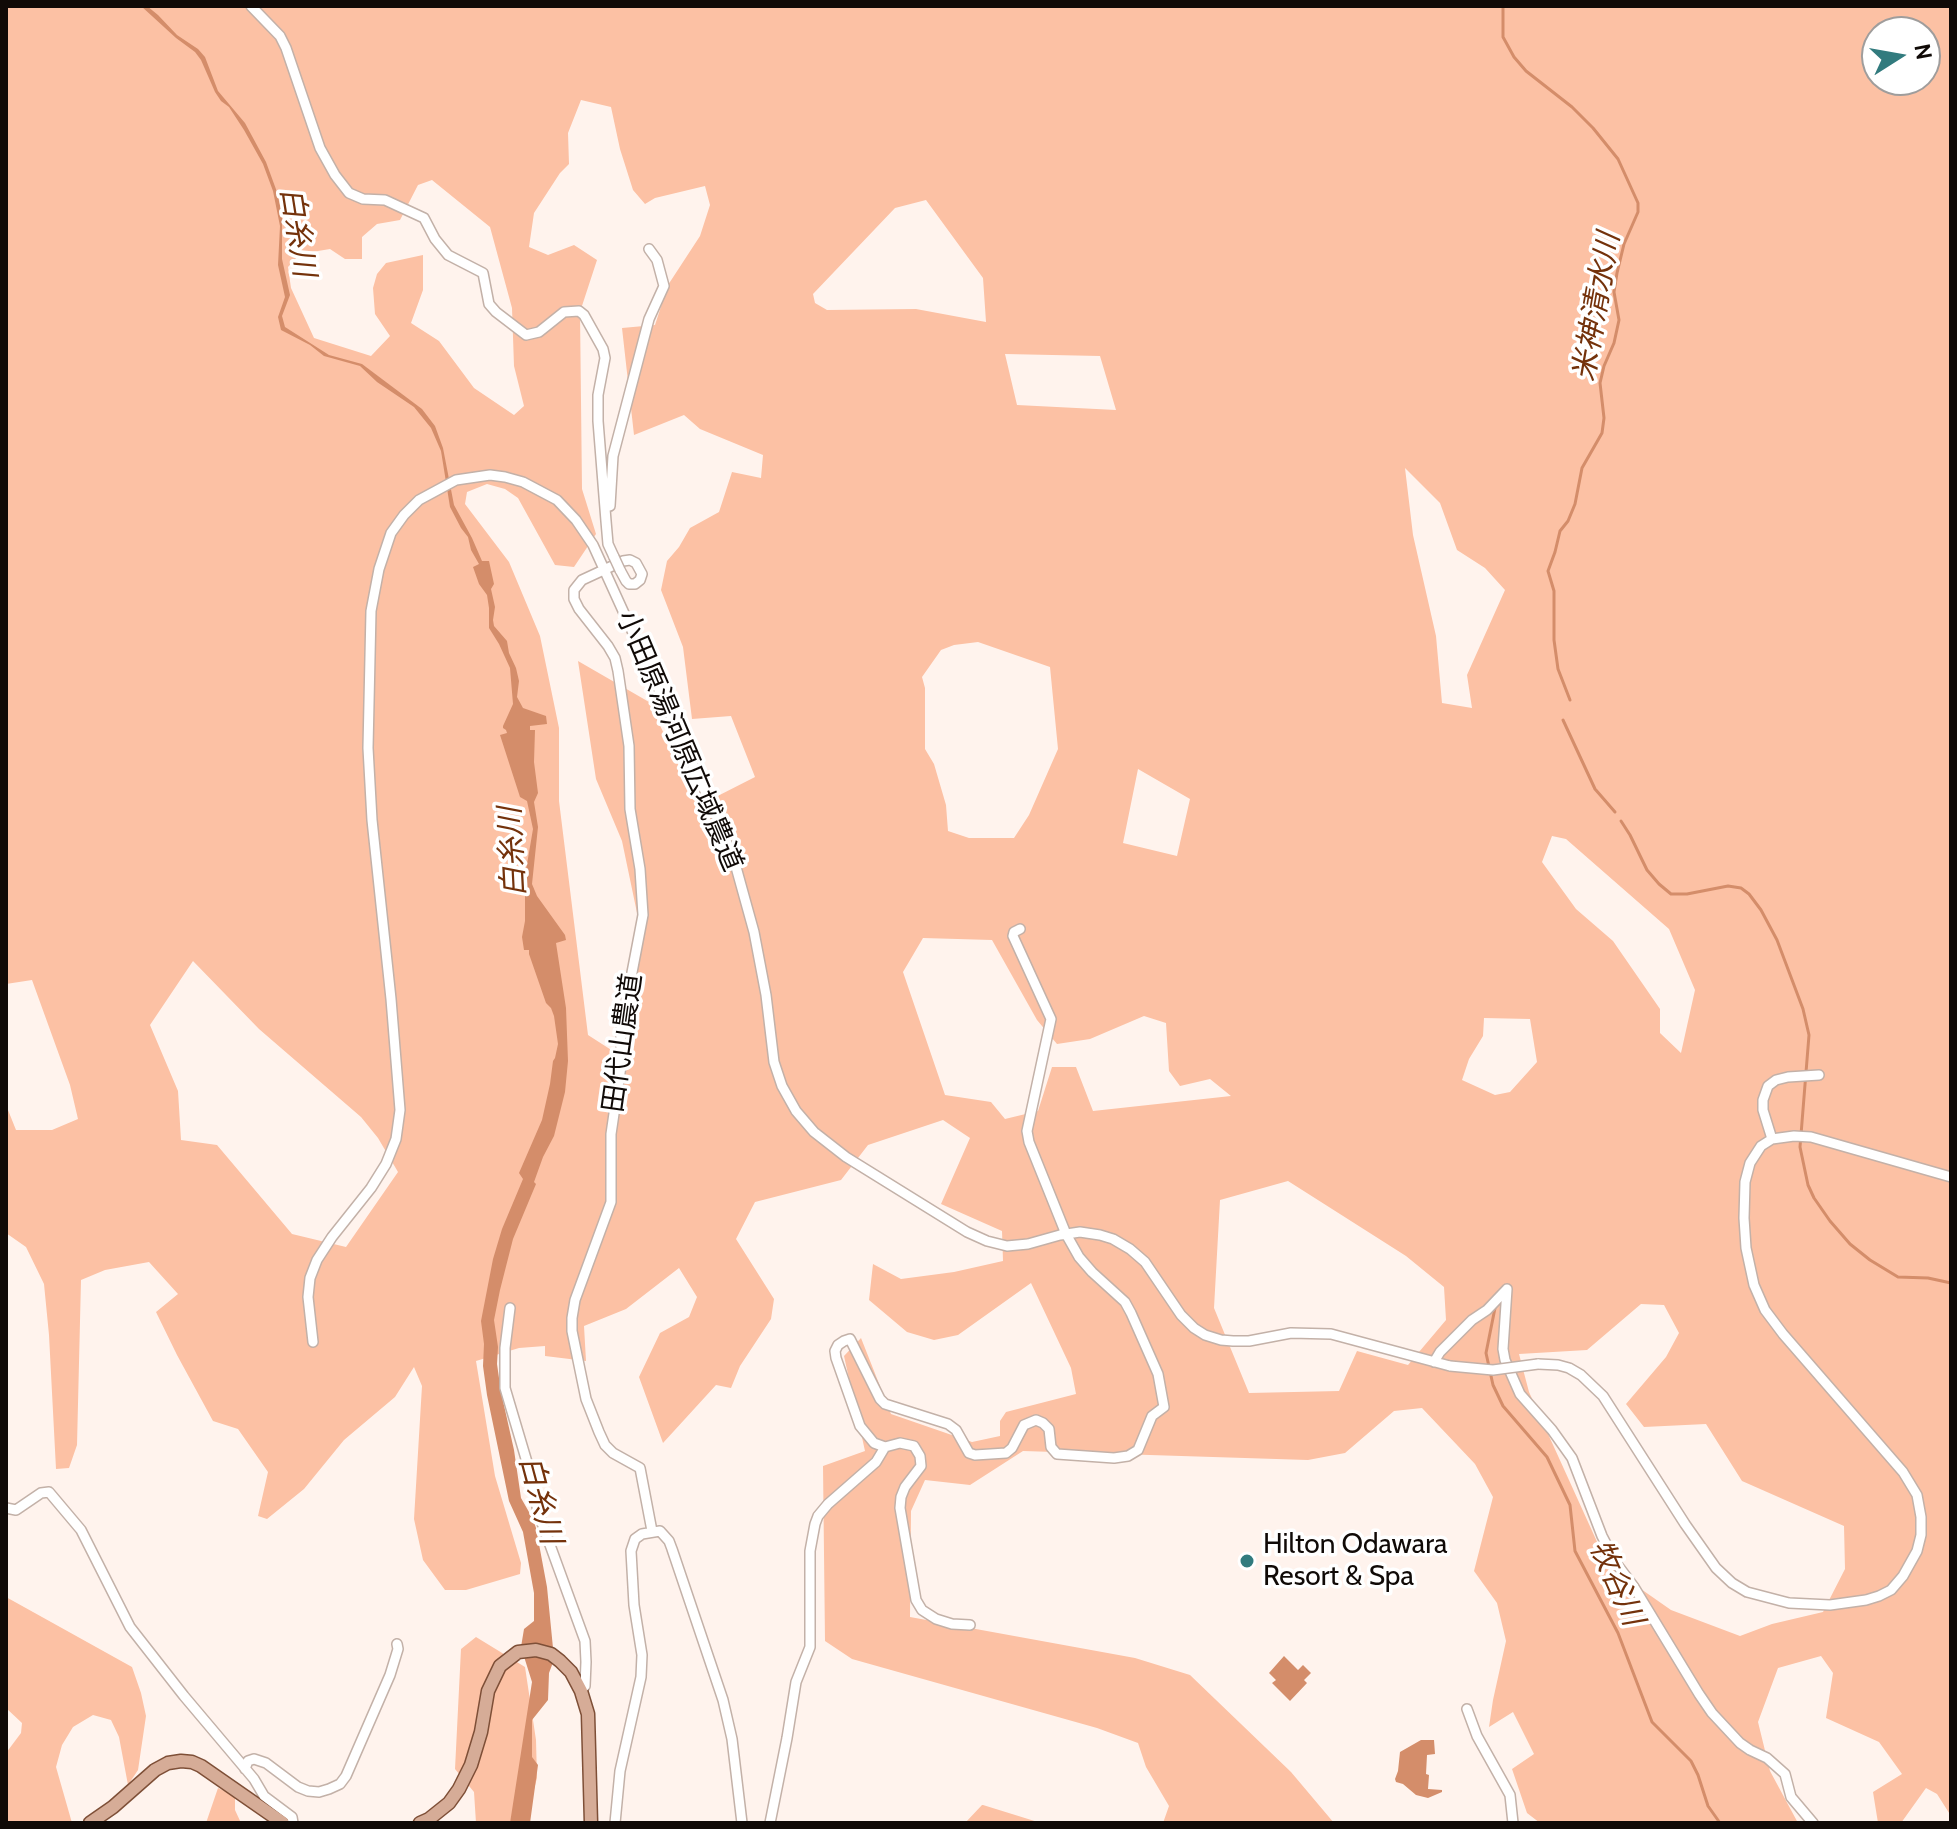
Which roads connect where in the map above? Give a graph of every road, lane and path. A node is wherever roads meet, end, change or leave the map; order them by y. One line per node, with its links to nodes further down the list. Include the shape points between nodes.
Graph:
1 (251, 6): 3 (street, via 280,36 320,148 349,193 385,200 424,218 448,255 483,273 489,304 526,335 539,332 564,312 584,315 605,358 598,395)
2 (649, 249): 3 (street, via 664,286 649,319 613,456)
3 (606, 521): 4 (street, bridge, via 608,544 614,557 620,570 626,581 635,584 642,574 630,560)
4 (604, 569): 9 (street, 小田原湯河原広域農道, via 736,867 754,932 774,1062 796,1111 846,1157 977,1237 1007,1246); 11 (street, 小田原湯河原広域農道, via 576,520 557,500 505,477 472,476 441,486 419,500 391,533 371,611 368,748 400,1110 386,1164 317,1260 308,1297); 15 (street, 田代山農道, via 577,584 574,599 608,646 618,671 643,915 621,1030 611,1202 575,1300 572,1331 586,1399 599,1432 613,1453 640,1468)
5 (1020, 929): 9 (street, via 1013,936 1051,1019 1027,1131)
6 (1816, 1075): 7 (street, via 1788,1077 1768,1086 1763,1100)
7 (1772, 1139): 8 (street, via 1811,1137); 12 (street, 小田原湯河原広域農道, bridge, via 1754,1154 1745,1182 1746,1248 1754,1285 1783,1334 1917,1495 1919,1543 1891,1590 1830,1605 1789,1603 1747,1592 1716,1568 1603,1396 1581,1375 1558,1365 1493,1370)
8 (1951, 1177)
9 (1066, 1234): 12 (street, 小田原湯河原広域農道, via 1100,1235 1130,1249 1181,1315 1213,1338 1249,1341 1291,1333 1331,1334); 13 (street, via 1092,1272 1125,1302 1158,1374 1164,1407 1152,1416 1138,1450 1114,1458 1063,1456 1051,1447 1049,1429 1036,1420 1024,1425 1006,1453 969,1453 948,1424 885,1404 850,1339 844,1341 836,1358 860,1426 874,1443)
10 (510, 1308): 18 (street, via 505,1388 538,1512 585,1641)
11 (313, 1342)
12 (1434, 1362): 30 (street, via 1507,1289 1505,1360 1520,1394 1572,1458 1611,1555 1712,1713 1740,1743 1785,1774 1791,1797)
13 (885, 1447): 16 (street, via 914,1446 920,1456 921,1466 905,1487 900,1508 916,1600 936,1619); 28 (street, via 815,1524 810,1647 796,1682)
14 (6, 1508): 20 (street, via 16,1510 49,1492 81,1530 130,1627)
15 (652, 1531): 26 (street, via 635,1539 631,1551 641,1677 620,1771); 27 (street, via 660,1531 669,1541 723,1700)
16 (970, 1625)
17 (397, 1644): 20 (street, via 390,1675 340,1784 308,1791 266,1763 254,1759)
18 (581, 1691): 24 (main road, via 571,1672 542,1651 518,1652 500,1666 459,1789); 25 (main road, via 588,1714)
19 (1467, 1709): 29 (street, via 1510,1795)
20 (245, 1769): 23 (street)
21 (90, 1823): 22 (main road, via 155,1770 181,1761 201,1766)
22 (283, 1823)
23 (293, 1823)
24 (420, 1823)
25 (591, 1823)
26 (615, 1823)
27 (742, 1823)
28 (770, 1823)
29 (1513, 1823)
30 (1813, 1823)

